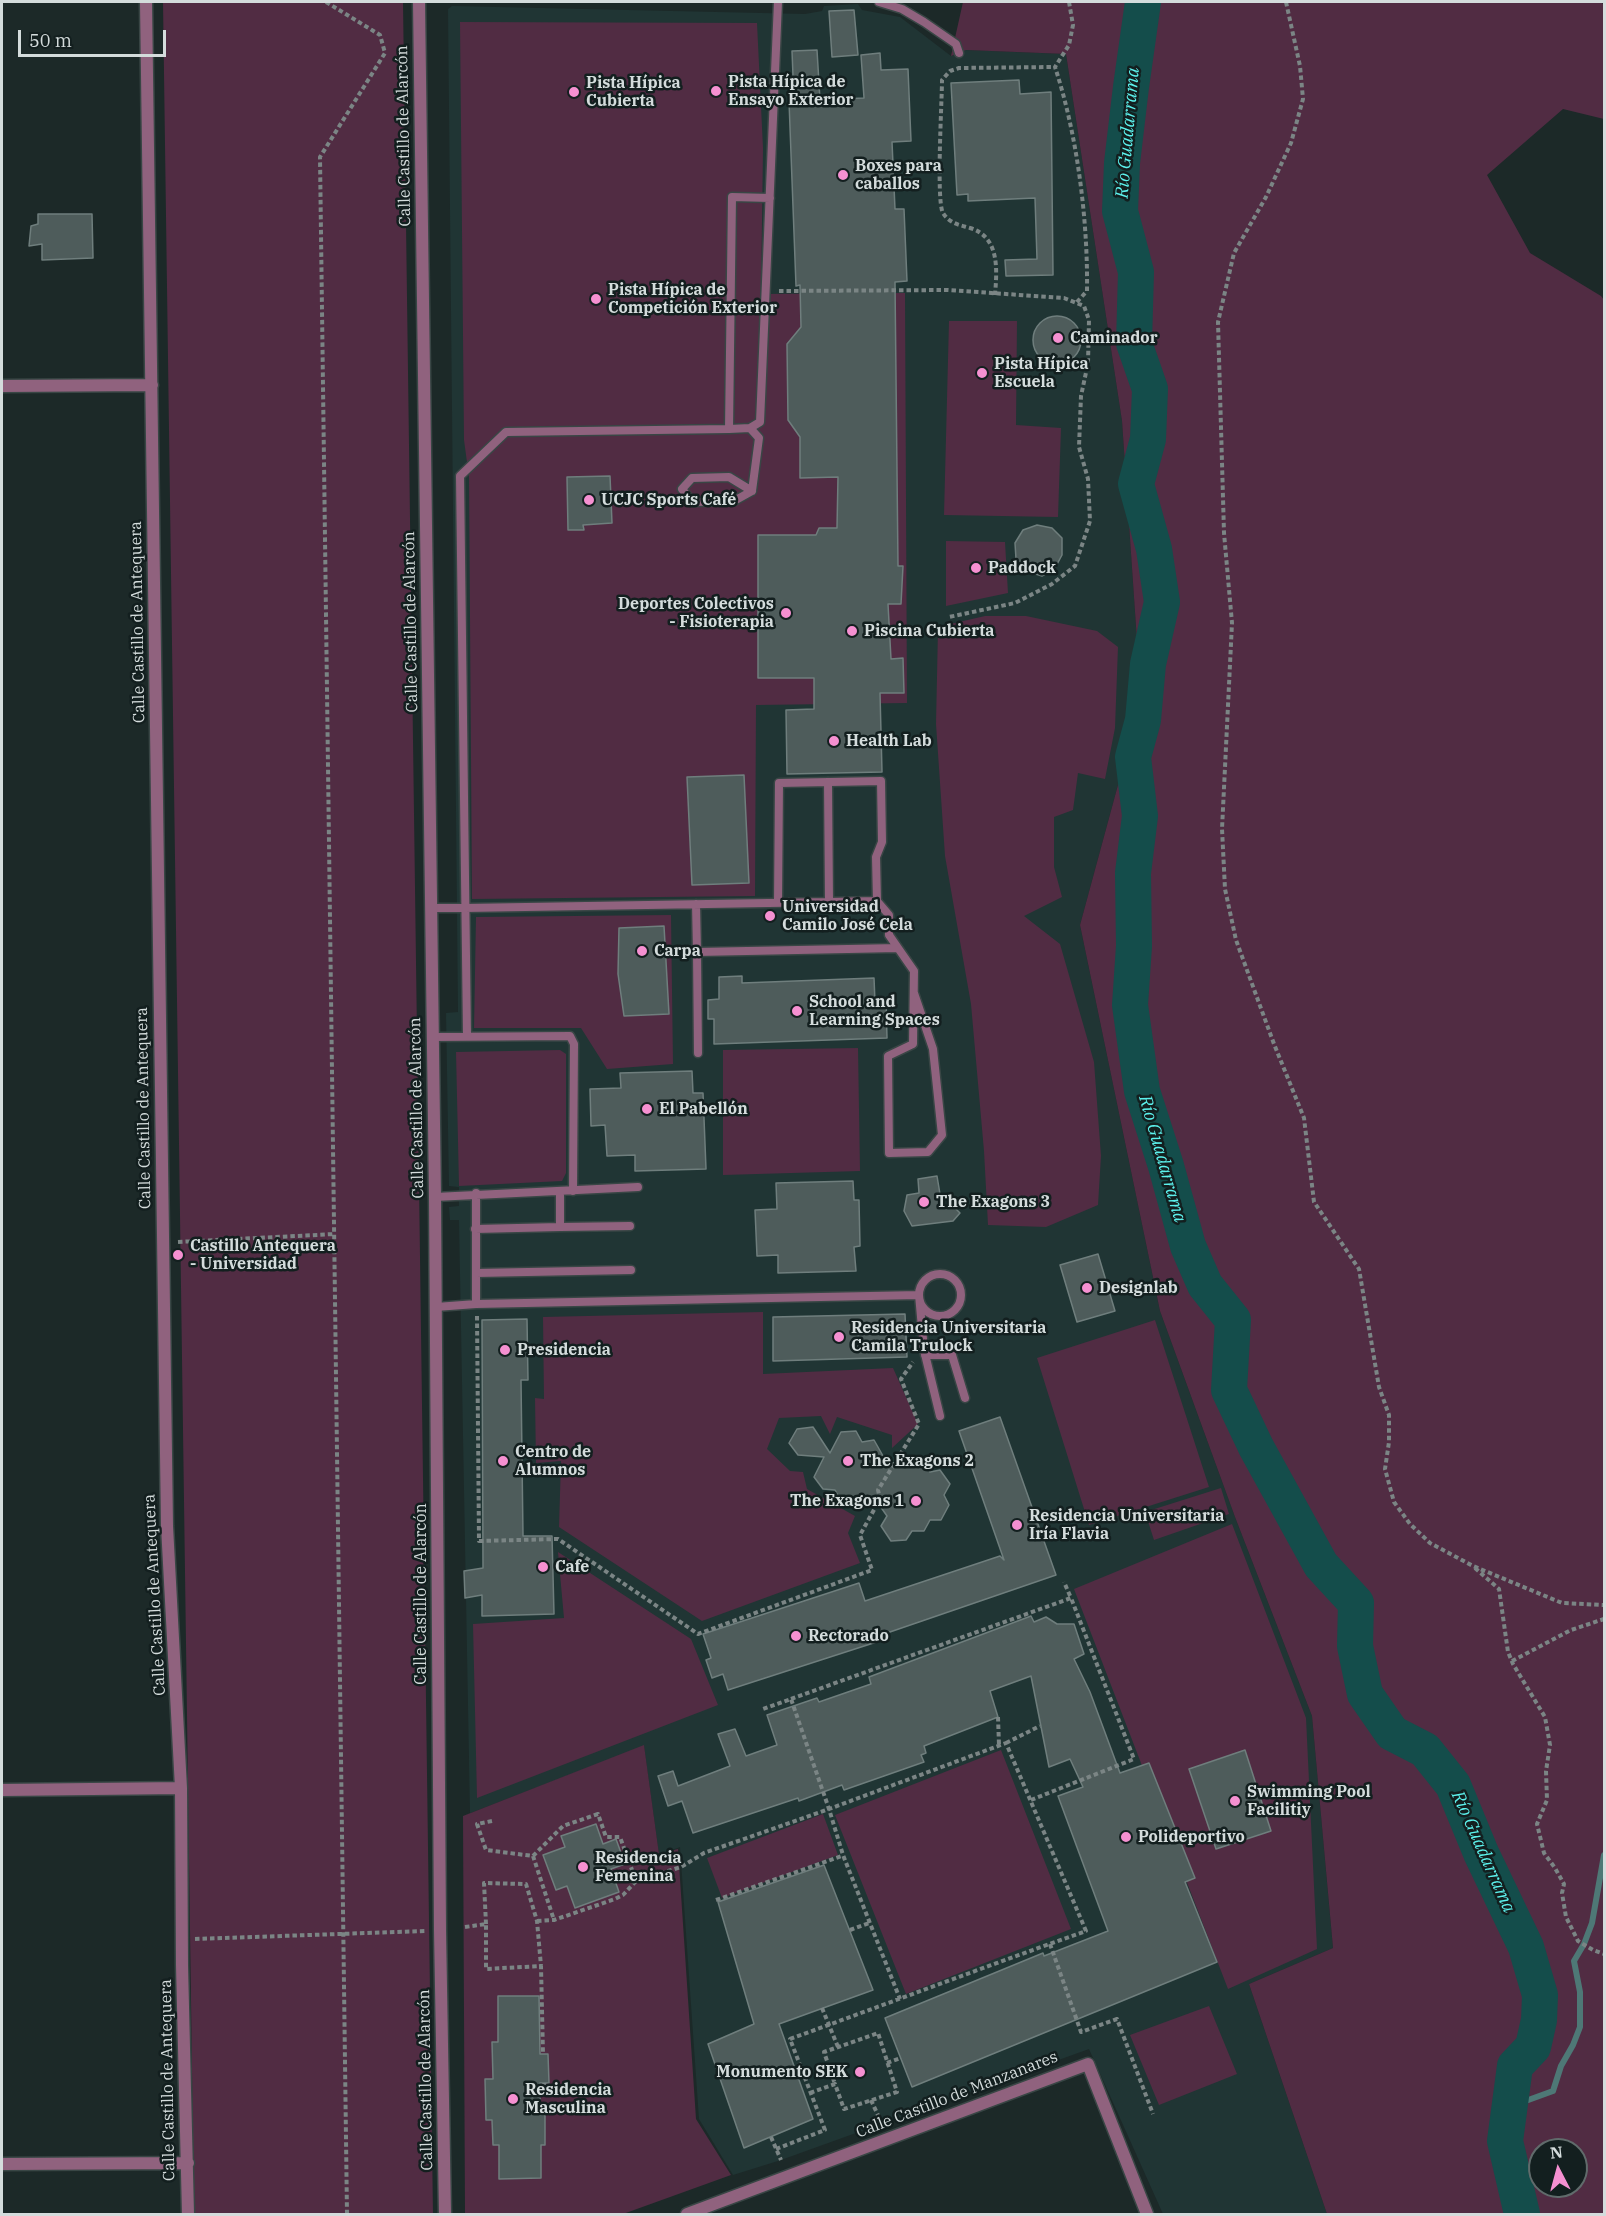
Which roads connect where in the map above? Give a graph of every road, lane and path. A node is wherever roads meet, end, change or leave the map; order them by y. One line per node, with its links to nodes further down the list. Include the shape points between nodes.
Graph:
1 (146, 2): 14 (street, Calle Castillo de Antequera)
2 (326, 2): 41 (path, via 380,35 385,53 320,157)
3 (419, 2): 25 (street, Calle Castillo de Alarcón)
4 (778, 2): 10 (lane)
5 (879, 2): 8 (lane, via 924,22 956,44)
6 (1069, 2): 9 (path, via 1073,25 1069,45)
7 (1286, 2): 52 (path, via 1303,99 1292,143 1234,253 1218,322 1224,532 1232,623 1222,829 1225,890 1236,940 1304,1118 1314,1202 1359,1269 1379,1388 1389,1415 1385,1469 1394,1502 1430,1543)
8 (959, 53)
9 (1055, 67): 12 (path, via 959,68 942,80 942,212 952,223 983,234 990,244 997,258); 13 (path, via 1067,104 1088,246 1087,291)
10 (770, 198): 11 (lane); 17 (lane, via 732,197)
11 (766, 291): 12 (path, via 948,291); 16 (lane, via 760,422)
12 (995, 295): 13 (path, via 1064,298)
13 (1076, 303): 19 (path, via 1084,306 1089,320 1079,447 1088,479 1090,521 1076,566 1015,603)
14 (152, 385): 15 (street); 42 (street, Calle Castillo de Antequera)
15 (2, 386)
16 (750, 428): 17 (lane); 18 (lane, via 759,438)
17 (729, 429): 26 (lane, via 506,432 460,476)
18 (752, 491): 18 (lane, via 729,477 692,478 682,489 692,502 734,501)
19 (949, 617)
20 (828, 782): 21 (lane, via 881,781 882,842 876,857); 22 (lane); 23 (lane, via 779,783)
21 (877, 901): 22 (lane); 27 (lane, via 889,915 889,935)
22 (830, 902): 23 (lane)
23 (778, 903): 24 (lane)
24 (696, 904): 26 (lane); 28 (lane)
25 (431, 908): 26 (lane); 31 (street, Calle Castillo de Alarcón)
26 (465, 908): 30 (lane)
27 (898, 948): 28 (lane); 29 (lane, via 914,971)
28 (697, 952): 32 (lane)
29 (914, 993): 29 (lane, via 913,1044 888,1056 889,1153 928,1152 942,1135 933,1049)
30 (467, 1036): 31 (lane); 35 (lane, via 570,1036 574,1044)
31 (433, 1037): 37 (street, Calle Castillo de Alarcón)
32 (698, 1053)
33 (638, 1187): 35 (lane)
34 (560, 1191): 35 (lane); 36 (lane); 39 (lane)
35 (573, 1191)
36 (476, 1193): 37 (lane); 40 (lane)
37 (435, 1197): 47 (street, Calle Castillo de Alarcón)
38 (630, 1226): 39 (lane)
39 (560, 1227): 40 (lane)
40 (475, 1229): 44 (lane)
41 (335, 1234): 42 (path); 80 (path)
42 (162, 1243): 64 (street, Calle Castillo de Antequera, via 167,1526)
43 (631, 1270): 44 (lane)
44 (476, 1273): 46 (lane)
45 (919, 1295): 45 (lane, via 924,1309 936,1316 950,1315 962,1298 959,1284 942,1274 928,1278); 46 (lane); 48 (lane)
46 (476, 1304): 47 (lane); 49 (path, via 479,1541 558,1539 698,1634 872,1570 860,1535 880,1499 878,1490 918,1424 901,1379)
47 (436, 1307): 78 (street, Calle Castillo de Alarcón)
48 (925, 1355): 50 (lane, via 952,1355); 51 (lane)
49 (915, 1359)
50 (965, 1398)
51 (940, 1416)
52 (1473, 1566): 55 (path, via 1562,1603); 57 (path, via 1499,1589)
53 (1064, 1582): 54 (path)
54 (1071, 1598): 58 (path); 66 (path, via 1134,1759)
55 (1605, 1605)
56 (1605, 1619): 57 (path, via 1570,1630)
57 (1512, 1661): 83 (path, via 1545,1717 1550,1745 1547,1800 1537,1824 1544,1853 1564,1884 1566,1917 1578,1941)
58 (791, 1699): 59 (path); 67 (path)
59 (763, 1709)
60 (998, 1717): 63 (path)
61 (1040, 1726): 62 (path)
62 (1006, 1743): 63 (path); 66 (path)
63 (999, 1745): 67 (path)
64 (181, 1788): 65 (street); 81 (street, Calle Castillo de Antequera)
65 (2, 1790)
66 (1031, 1800): 82 (path, via 1086,1931)
67 (829, 1809): 69 (path); 71 (path)
68 (492, 1821): 70 (path, via 477,1824 486,1850)
69 (843, 1855): 72 (path); 75 (path)
70 (533, 1856): 71 (path, via 563,1826 598,1814 606,1837 620,1837); 73 (path)
71 (636, 1881): 73 (path, via 615,1899)
72 (716, 1900)
73 (554, 1920): 74 (path)
74 (537, 1922): 76 (path, via 526,1884 484,1883); 84 (path)
75 (870, 1923): 79 (path); 85 (path)
76 (486, 1924): 77 (path); 84 (path, via 486,1969)
77 (465, 1927)
78 (440, 1930): 80 (path); 106 (street, Calle Castillo de Alarcón)
79 (850, 1930)
80 (343, 1934): 81 (path); 105 (path)
81 (182, 1939): 102 (street, Calle Castillo de Antequera)
82 (1050, 1944): 85 (path); 97 (path, via 1081,2032 1117,2019)
83 (1605, 1954)
84 (541, 1966): 89 (path)
85 (900, 1999): 87 (path)
86 (822, 2008): 87 (path)
87 (829, 2025): 88 (path); 95 (path, via 790,2039)
88 (838, 2047): 91 (path, via 878,2033); 93 (path, via 824,2052)
89 (543, 2054)
90 (901, 2058): 91 (path)
91 (887, 2063): 96 (path, via 897,2092)
92 (544, 2083): 94 (path)
93 (835, 2084): 95 (path); 96 (path, via 844,2109)
94 (544, 2090)
95 (810, 2093): 100 (path, via 825,2130)
96 (871, 2100): 98 (path)
97 (1153, 2114)
98 (882, 2124)
99 (771, 2137): 100 (path)
100 (776, 2149): 101 (path)
101 (781, 2160)
102 (188, 2163): 103 (street); 104 (street, Calle Castillo de Antequera)
103 (2, 2164)
104 (188, 2214)
105 (347, 2214)
106 (445, 2214)
107 (687, 2214): 108 (street, Calle Castillo de Manzanares, via 1088,2064)
108 (1148, 2214)

